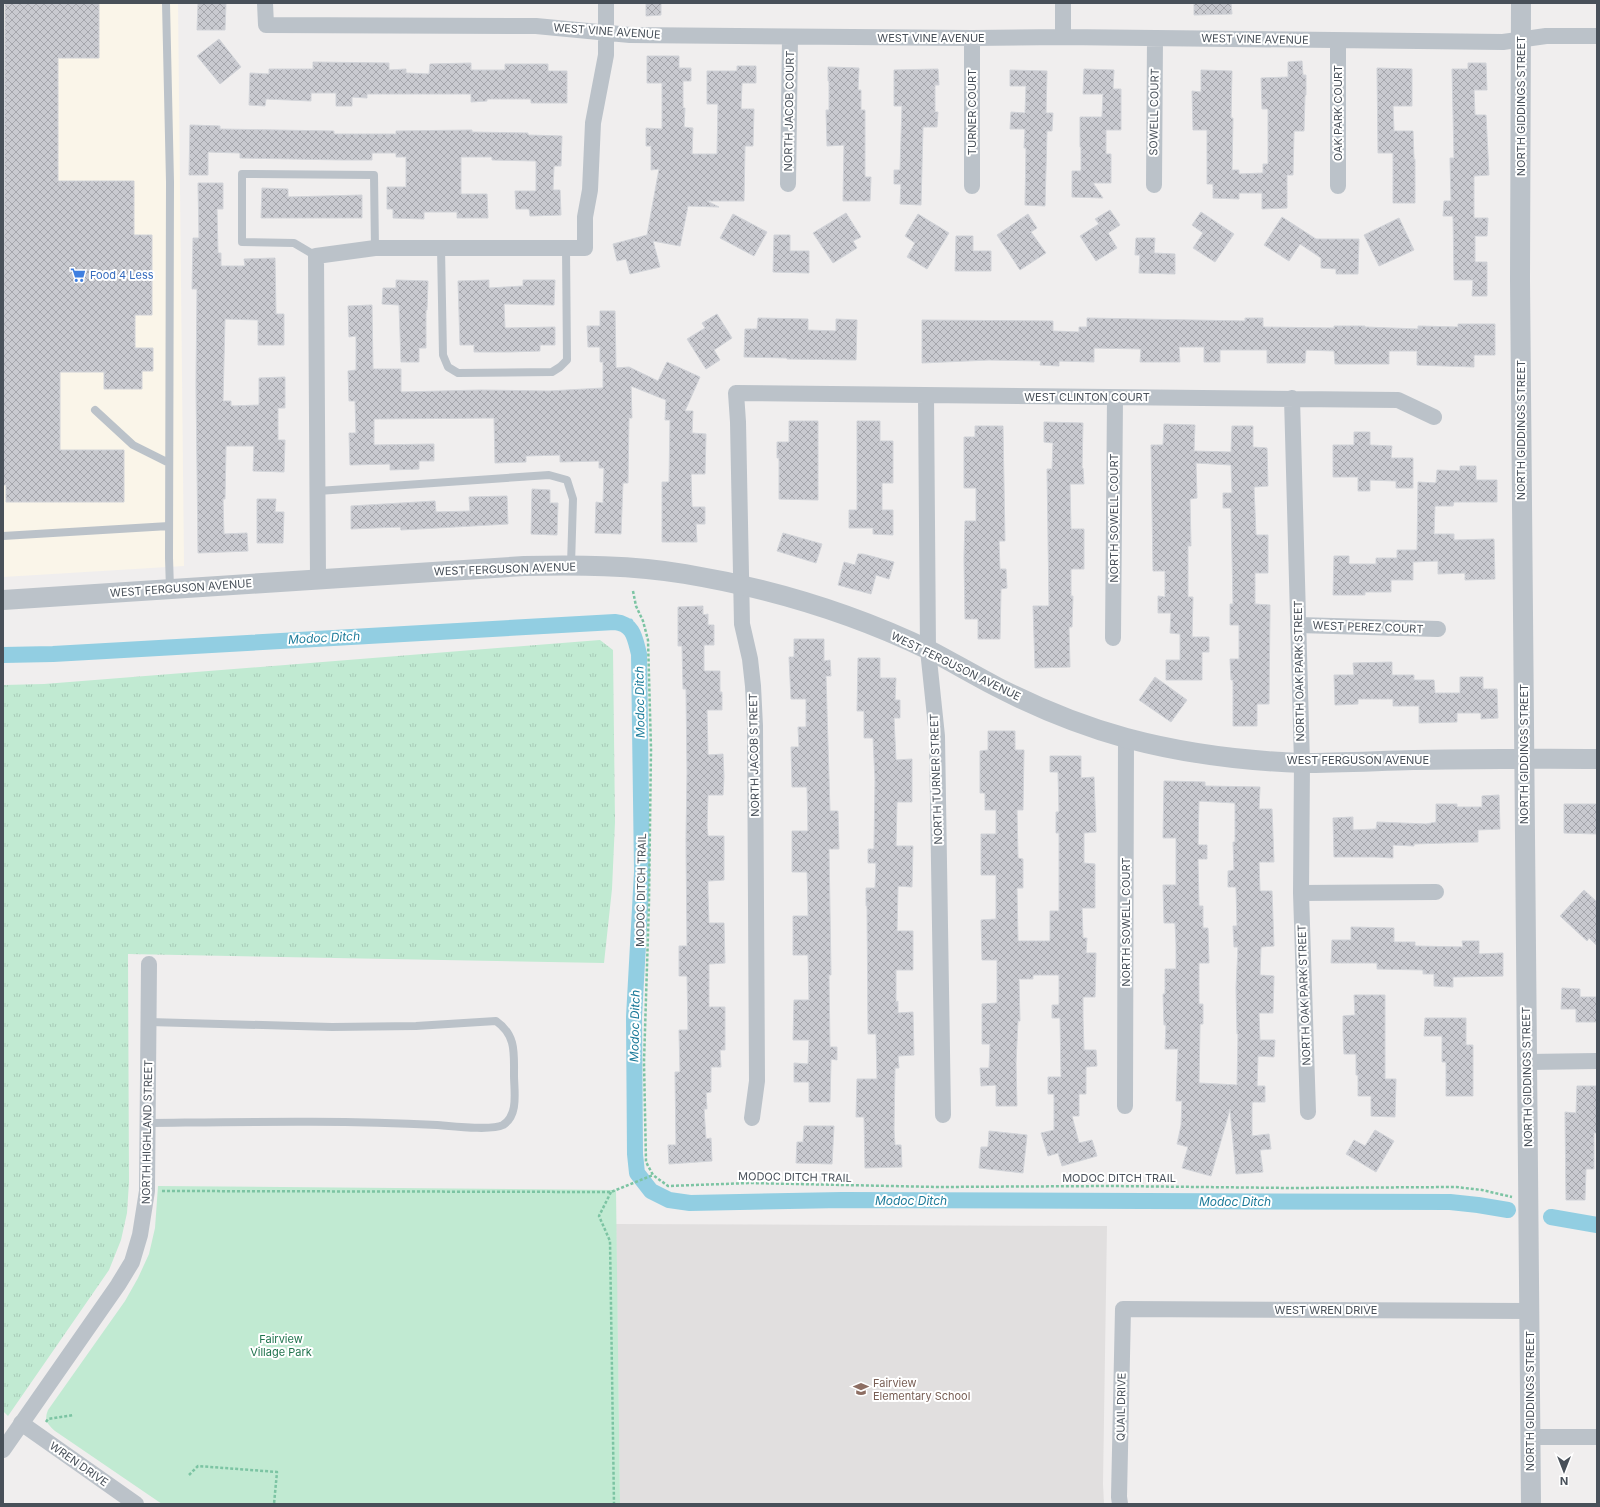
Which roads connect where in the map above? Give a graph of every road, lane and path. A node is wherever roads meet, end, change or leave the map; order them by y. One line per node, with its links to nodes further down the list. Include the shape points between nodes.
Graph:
1 (166, 3): 28 (lane, via 170,182)
2 (266, 3): 6 (street, WEST VINE AVENUE, via 266,25 536,26)
3 (606, 3): 6 (street)
4 (1063, 3): 9 (street)
5 (1521, 3): 13 (street, NORTH GIDDINGS STREET)
6 (606, 32): 8 (street, WEST VINE AVENUE, via 630,35); 20 (street, via 606,55 593,123 585,248)
7 (1597, 36): 13 (street, WEST VINE AVENUE, via 1546,36)
8 (790, 37): 10 (street, WEST VINE AVENUE); 14 (street, NORTH JACOB COURT)
9 (1063, 37): 10 (street, WEST VINE AVENUE); 11 (street, WEST VINE AVENUE)
10 (972, 38): 15 (street, TURNER COURT)
11 (1155, 38): 12 (street, WEST VINE AVENUE); 16 (street, SOWELL COURT)
12 (1338, 40): 13 (street, WEST VINE AVENUE); 17 (street, OAK PARK COURT)
13 (1522, 40): 43 (street, NORTH GIDDINGS STREET, via 1520,280)
14 (788, 184)
15 (972, 186)
16 (1154, 186)
17 (1338, 186)
18 (375, 248): 19 (street); 21 (street); 21 (lane, via 374,175 242,174 242,242 294,242)
19 (441, 248): 20 (street); 20 (lane, via 443,355 448,366 458,373 552,372 560,367 566,360)
20 (566, 248)
21 (316, 256): 29 (street)
22 (736, 393): 23 (street, WEST CLINTON COURT); 34 (street, NORTH JACOB STREET)
23 (926, 396): 24 (street, WEST CLINTON COURT); 41 (street, NORTH TURNER STREET)
24 (1115, 398): 25 (street, WEST CLINTON COURT); 40 (street, NORTH SOWELL COURT)
25 (1292, 398): 27 (street, WEST CLINTON COURT, via 1398,400); 38 (street, NORTH OAK PARK STREET)
26 (95, 410): 28 (lane, via 133,445)
27 (1434, 417)
28 (169, 463): 30 (lane)
29 (318, 491): 32 (lane, via 549,475 567,480 573,499); 33 (street)
30 (169, 526): 31 (lane); 35 (lane)
31 (3, 536)
32 (571, 566): 33 (street, WEST FERGUSON AVENUE, via 524,566); 34 (street, WEST FERGUSON AVENUE, via 641,569)
33 (318, 579): 35 (street, WEST FERGUSON AVENUE)
34 (740, 585): 41 (street, WEST FERGUSON AVENUE, via 800,600); 55 (street, NORTH JACOB STREET, via 742,624 753,686 755,726 757,1081)
35 (170, 589): 37 (street, WEST FERGUSON AVENUE)
36 (633, 591): 57 (path, MODOC DITCH TRAIL, via 648,640 651,749 644,1062 646,1162)
37 (3, 600)
38 (1298, 625): 39 (street, WEST PEREZ COURT); 45 (street, NORTH OAK PARK STREET)
39 (1438, 629)
40 (1113, 638)
41 (928, 650): 42 (street, WEST FERGUSON AVENUE, via 1060,717); 54 (street, NORTH TURNER STREET, via 937,736)
42 (1126, 738): 45 (street, WEST FERGUSON AVENUE, via 1187,752); 52 (street, NORTH SOWELL COURT)
43 (1524, 758): 44 (street, WEST FERGUSON AVENUE); 45 (street, WEST FERGUSON AVENUE); 51 (street, NORTH GIDDINGS STREET)
44 (1597, 759)
45 (1302, 763): 47 (street, NORTH OAK PARK STREET)
46 (1436, 892): 47 (street)
47 (1301, 893): 53 (street, NORTH OAK PARK STREET)
48 (150, 964): 49 (street, NORTH HIGHLAND STREET)
49 (149, 1022): 56 (street, NORTH HIGHLAND STREET); 56 (lane, via 416,1026 496,1021 505,1028 512,1040 514,1061 514,1108 511,1119 501,1126 485,1128 386,1122)
50 (1597, 1061): 51 (street)
51 (1528, 1062): 60 (street, NORTH GIDDINGS STREET)
52 (1125, 1106)
53 (1308, 1112)
54 (943, 1115)
55 (752, 1118)
56 (149, 1123): 58 (street, NORTH HIGHLAND STREET)
57 (653, 1175): 59 (path); 60 (path, MODOC DITCH TRAIL, via 668,1186 750,1183 938,1187 1456,1187)
58 (147, 1191): 59 (path); 64 (street, NORTH HIGHLAND STREET, via 140,1235 132,1262)
59 (611, 1192): 72 (path, via 599,1216 610,1241)
60 (1528, 1199): 62 (street, NORTH GIDDINGS STREET)
61 (1123, 1309): 62 (street, WEST WREN DRIVE); 73 (street, QUAIL DRIVE)
62 (1530, 1311): 66 (street, NORTH GIDDINGS STREET)
63 (74, 1416): 65 (path, via 48,1419)
64 (21, 1423): 65 (street, WREN DRIVE); 68 (street, NORTH HIGHLAND STREET)
65 (36, 1434): 70 (street, WREN DRIVE)
66 (1530, 1437): 67 (street); 74 (street, NORTH GIDDINGS STREET)
67 (1597, 1437)
68 (3, 1450)
69 (189, 1474): 71 (path, via 198,1466 277,1472)
70 (136, 1504)
71 (274, 1504)
72 (614, 1504)
73 (1120, 1504)
74 (1531, 1504)

